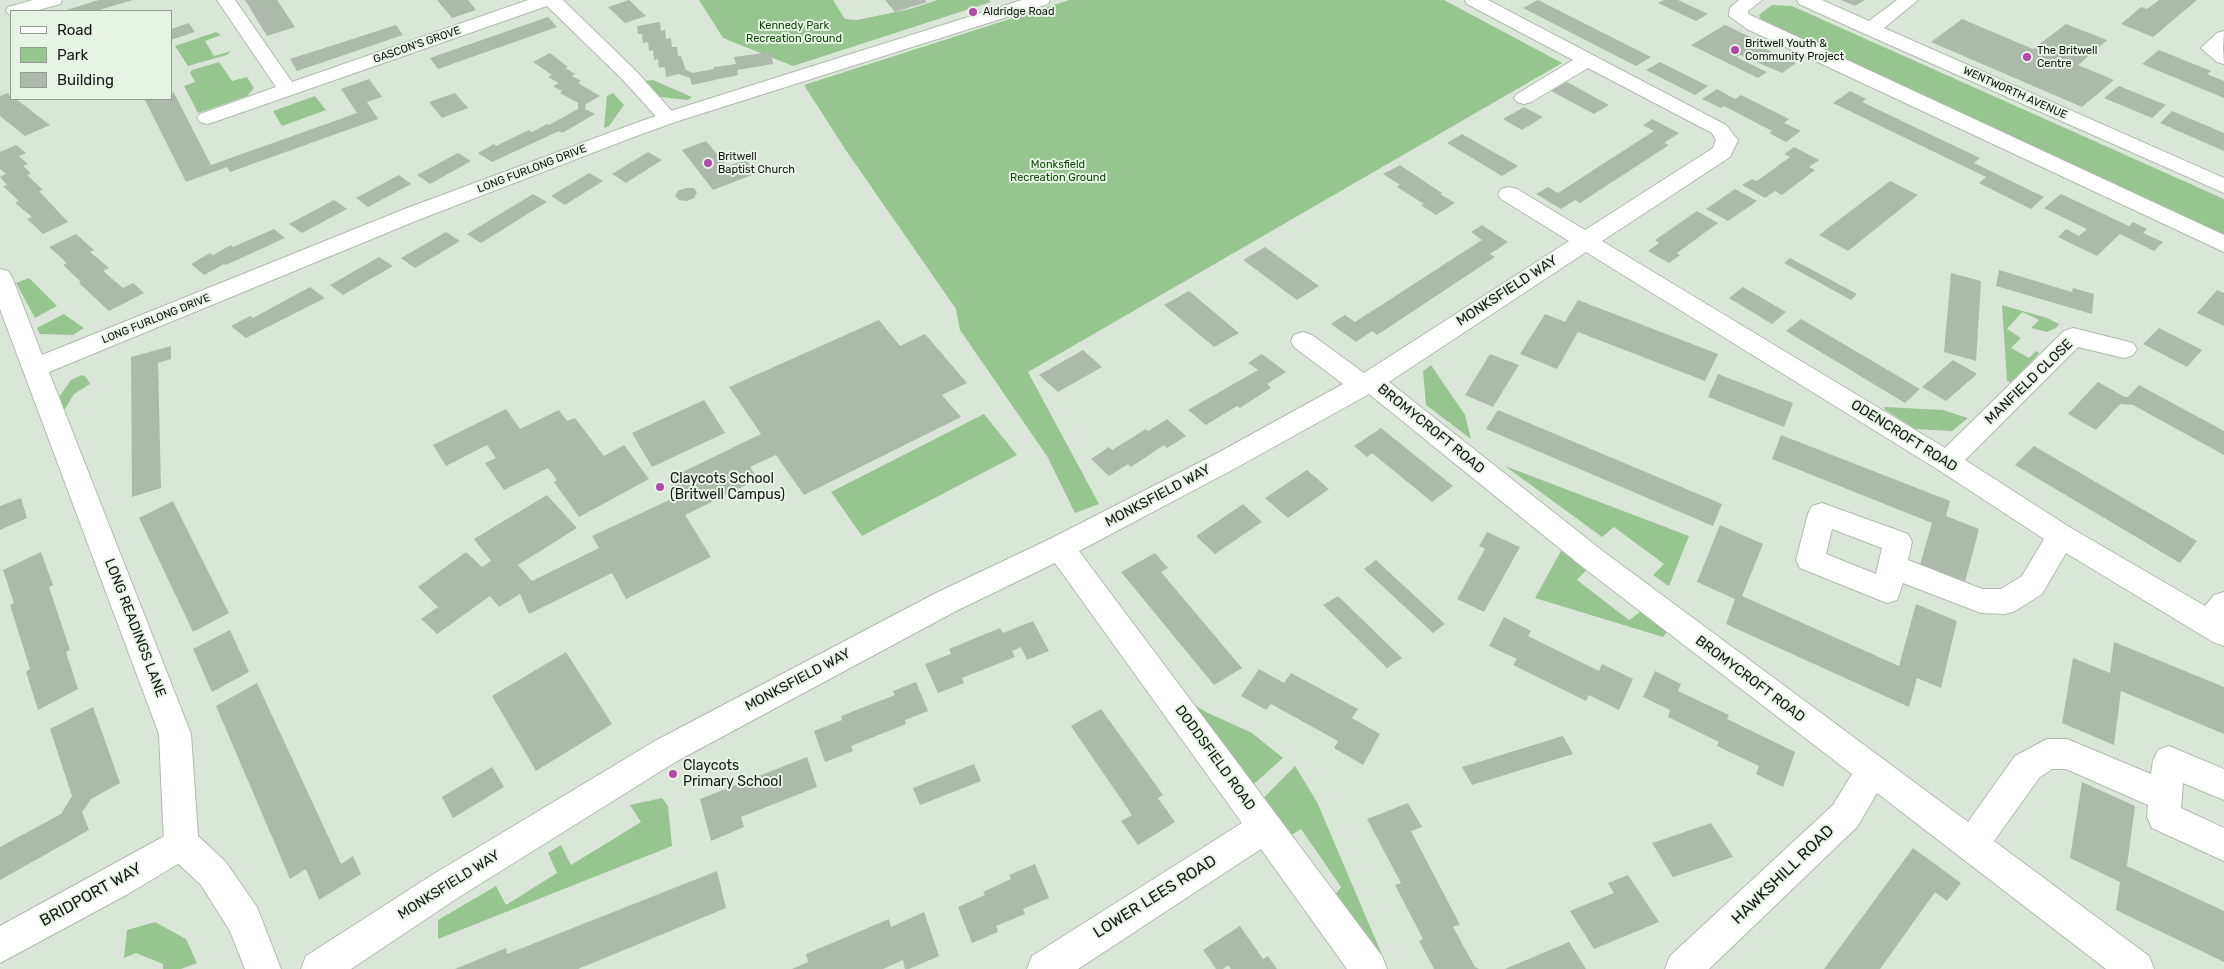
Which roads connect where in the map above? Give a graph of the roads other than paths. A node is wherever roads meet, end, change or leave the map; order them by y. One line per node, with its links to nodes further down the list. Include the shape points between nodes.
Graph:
1 (53, 0): 10 (street)
2 (226, 0): 15 (street)
3 (546, 0): 15 (street, GASCON'S GROVE)
4 (552, 0): 18 (street)
5 (1042, 0): 18 (street, LONG FURLONG DRIVE)
6 (1474, 0): 14 (street, MONKSFIELD WAY)
7 (1753, 0): 22 (street, via 1738,8 1738,16 1754,26)
8 (1806, 0): 11 (street, WENTWORTH AVENUE)
9 (1909, 0): 11 (street)
10 (18, 10)
11 (1870, 29): 19 (street, WENTWORTH AVENUE)
12 (2224, 37): 13 (street, via 2211,48)
13 (2224, 58)
14 (1587, 60): 16 (street); 21 (street, MONKSFIELD WAY, via 1719,129 1727,140 1722,152)
15 (287, 89): 17 (street, GASCON'S GROVE)
16 (1524, 98)
17 (207, 118)
18 (668, 118): 26 (street, LONG FURLONG DRIVE, via 410,215)
19 (2224, 186)
20 (1509, 194): 21 (street, ODENCROFT ROAD)
21 (1583, 240): 27 (street, MONKSFIELD WAY); 28 (street, ODENCROFT ROAD)
22 (2224, 244)
23 (0, 277): 26 (street, LONG READINGS LANE)
24 (1303, 341): 27 (street, BROMYCROFT ROAD)
25 (2124, 349): 28 (street, MANFIELD CLOSE, via 2073,337)
26 (34, 368): 37 (street, LONG READINGS LANE, via 175,734)
27 (1366, 383): 30 (street, MONKSFIELD WAY, via 1224,462); 33 (street, BROMYCROFT ROAD)
28 (1947, 462): 29 (street, ODENCROFT ROAD)
29 (2061, 536): 31 (street, via 2032,585 2004,602 1981,601); 32 (street, ODENCROFT ROAD)
30 (1060, 547): 36 (street, DODDSFIELD ROAD); 42 (street, MONKSFIELD WAY, via 946,602 666,751 444,886)
31 (1893, 566)
32 (2219, 620)
33 (1872, 771): 38 (street, BROMYCROFT ROAD); 45 (street, HAWKSHILL ROAD, via 1845,816)
34 (2224, 785): 35 (street, via 2169,761)
35 (2165, 796): 38 (street, via 2068,754 2047,754 2027,767); 39 (street, via 2164,817)
36 (1266, 827): 43 (street, LOWER LEES ROAD); 44 (street, DODDSFIELD ROAD)
37 (181, 843): 40 (street, BRIDPORT WAY); 41 (street, via 213,873 244,920)
38 (1972, 844): 46 (street, BROMYCROFT ROAD)
39 (2224, 845)
40 (0, 945)
41 (263, 969)
42 (319, 969)
43 (1045, 969)
44 (1370, 969)
45 (1683, 969)
46 (2136, 969)

